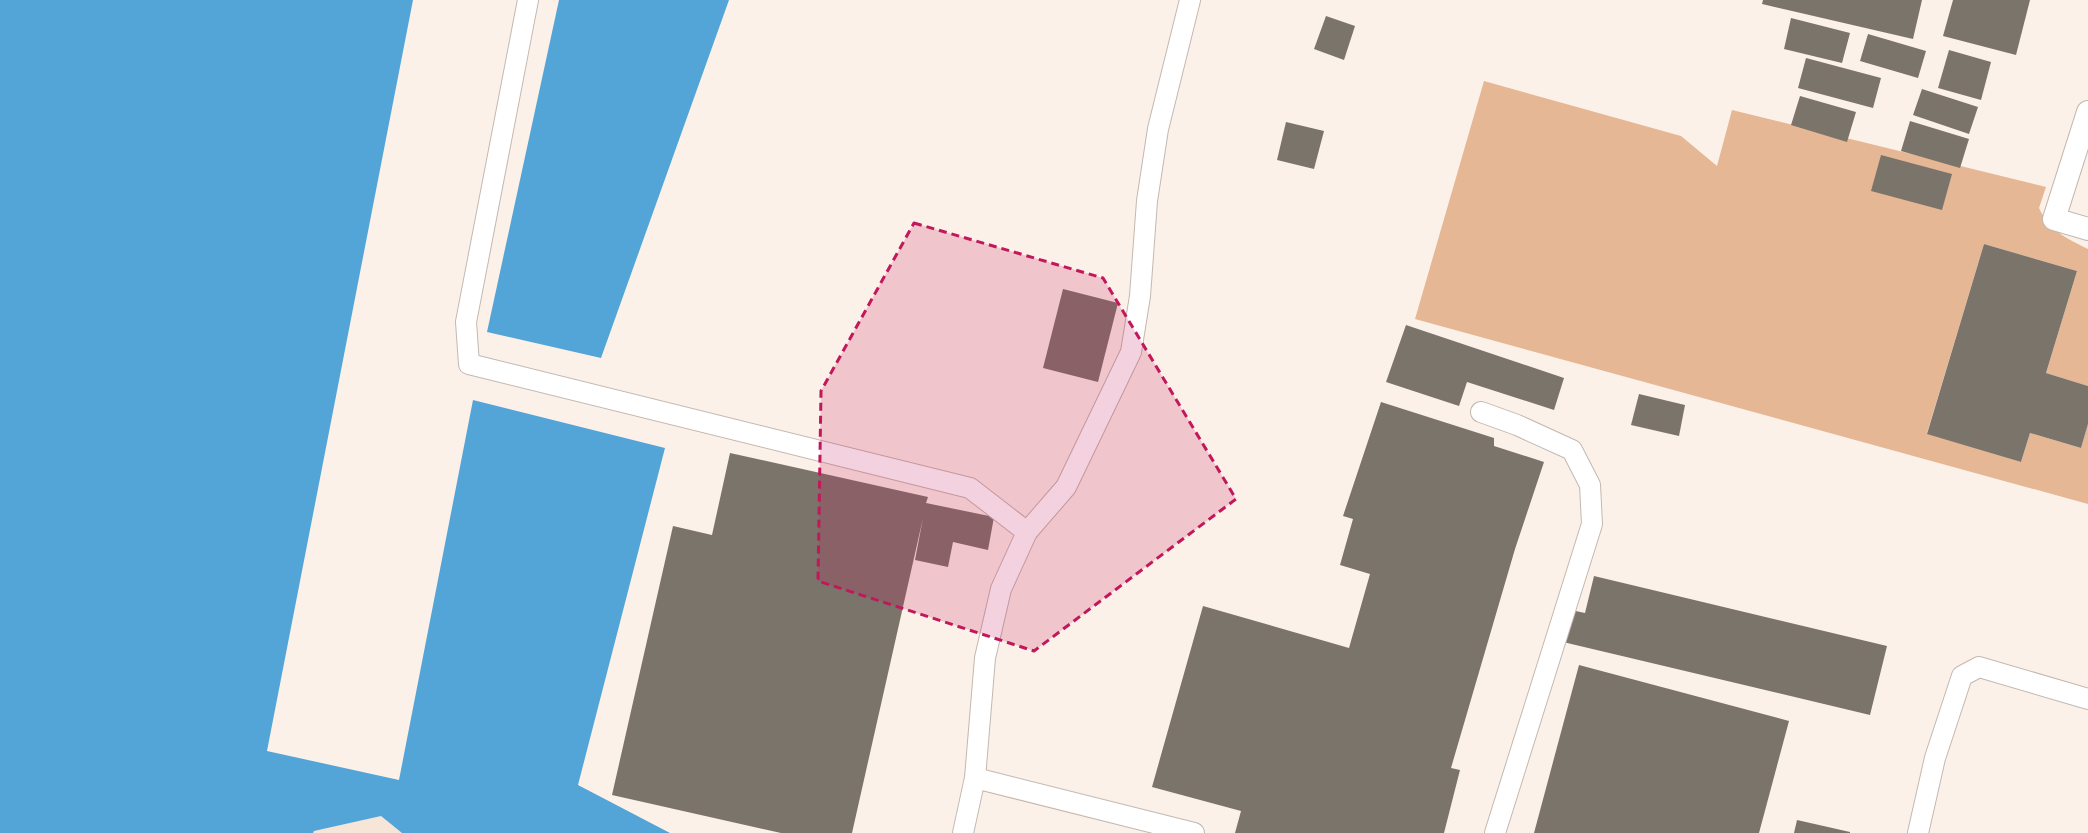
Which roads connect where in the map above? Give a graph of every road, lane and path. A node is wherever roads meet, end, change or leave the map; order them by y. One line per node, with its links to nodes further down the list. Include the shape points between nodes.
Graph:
1 (528, 0): 6 (lane, via 466,322 469,364 970,488)
2 (1190, 0): 6 (lane, via 1158,129 1147,201 1140,296 1131,352 1066,487)
3 (2088, 112): 4 (street, via 2054,219)
4 (2088, 229)
5 (1481, 412): 11 (lane, via 1517,424 1572,450 1590,485 1592,524)
6 (1027, 532): 8 (lane, via 1001,589 985,658)
7 (2088, 699): 12 (lane, via 1980,667 1962,676 1935,758)
8 (975, 778): 9 (lane); 10 (lane)
9 (962, 833)
10 (1194, 833)
11 (1495, 833)
12 (1918, 833)

